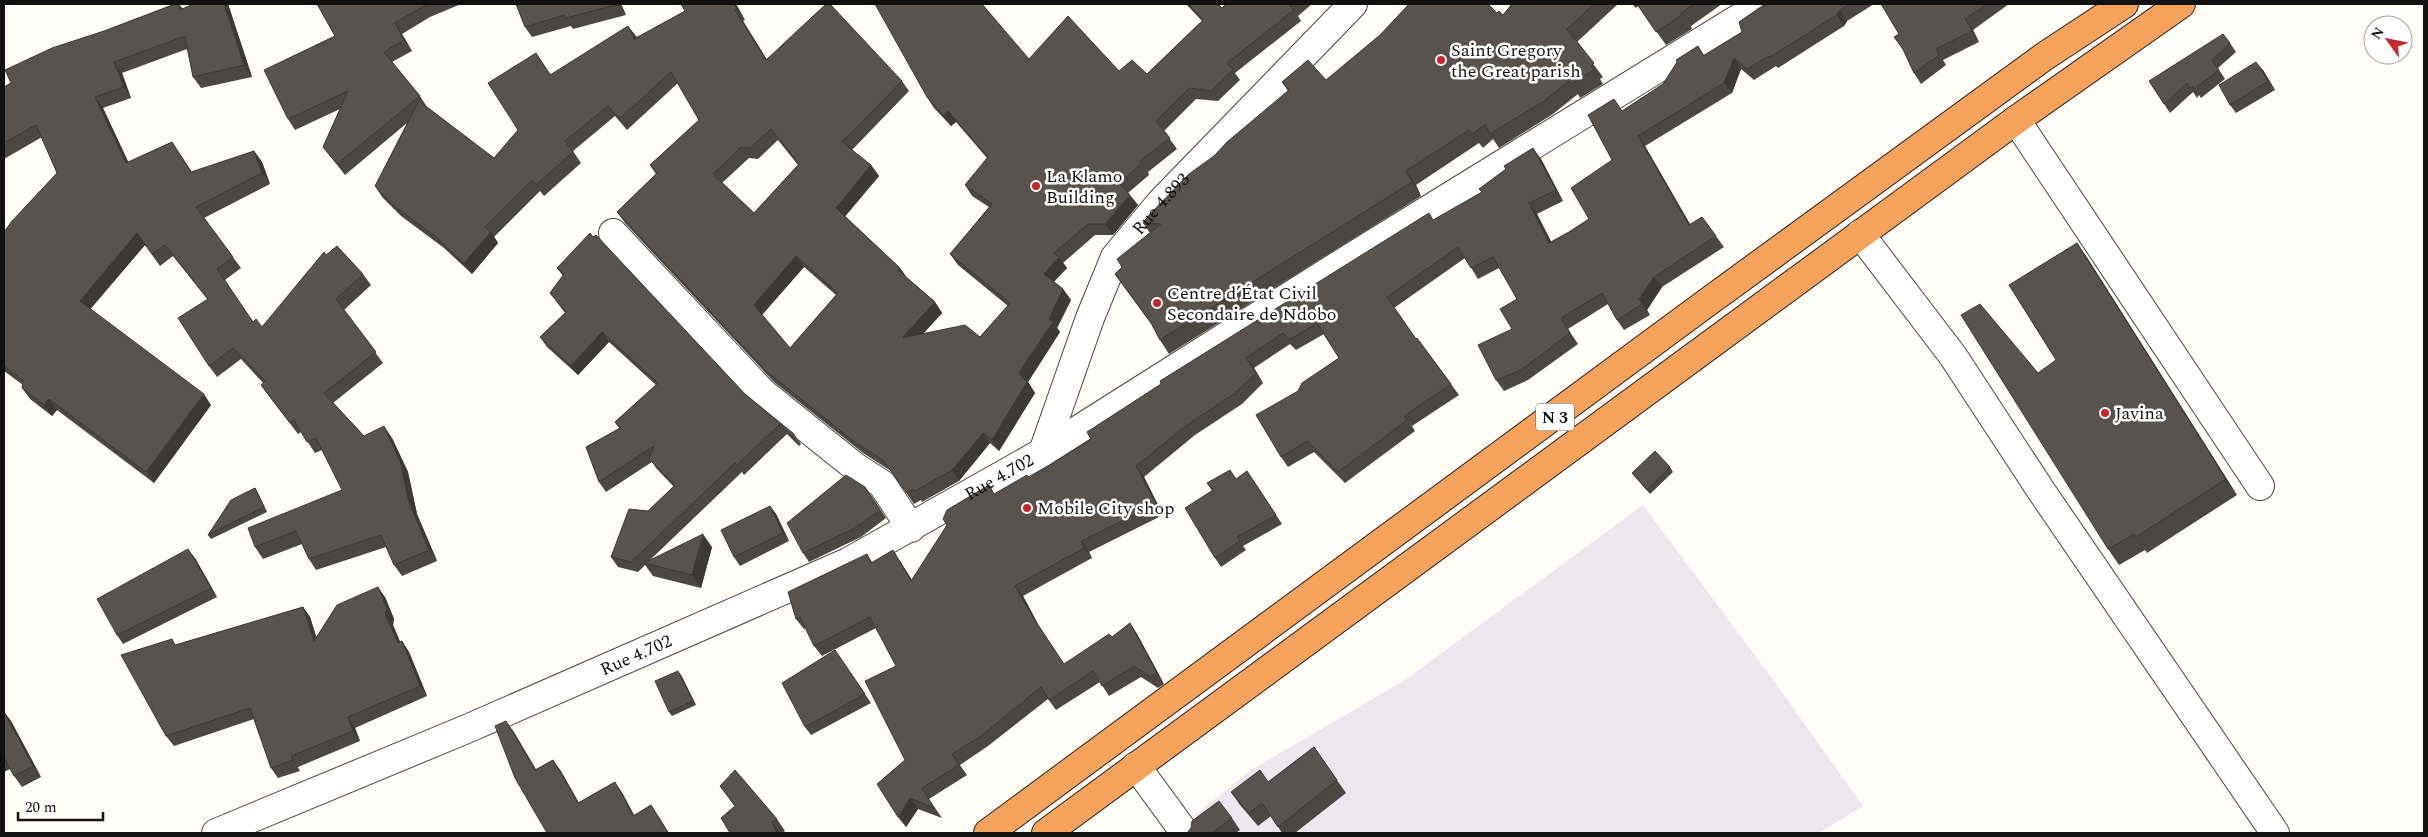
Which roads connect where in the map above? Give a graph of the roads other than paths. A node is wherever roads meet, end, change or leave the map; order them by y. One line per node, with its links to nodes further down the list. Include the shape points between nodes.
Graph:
1 (1354, 4): 9 (street, Rue 4.893, via 1160,203 1115,258 1090,318)
2 (1762, 4): 9 (street, Rue 4.702, via 1358,252)
3 (2124, 4): 8 (highway, N 3, via 2046,56)
4 (2181, 4): 5 (highway, N 3)
5 (2016, 120): 7 (highway, N 3); 11 (street)
6 (613, 233): 12 (street, via 763,393 854,466 882,484)
7 (1860, 234): 10 (highway, N 3); 18 (street, via 1953,356)
8 (1526, 438): 10 (highway); 15 (highway, N 3)
9 (1043, 452): 12 (street, Rue 4.702)
10 (1543, 466): 13 (highway, N 3)
11 (2260, 486)
12 (911, 528): 14 (street, Rue 4.702, via 839,566 469,728)
13 (1136, 766): 16 (highway, N 3); 17 (street)
14 (216, 833)
15 (988, 833)
16 (1046, 833)
17 (1185, 833)
18 (2275, 833)

